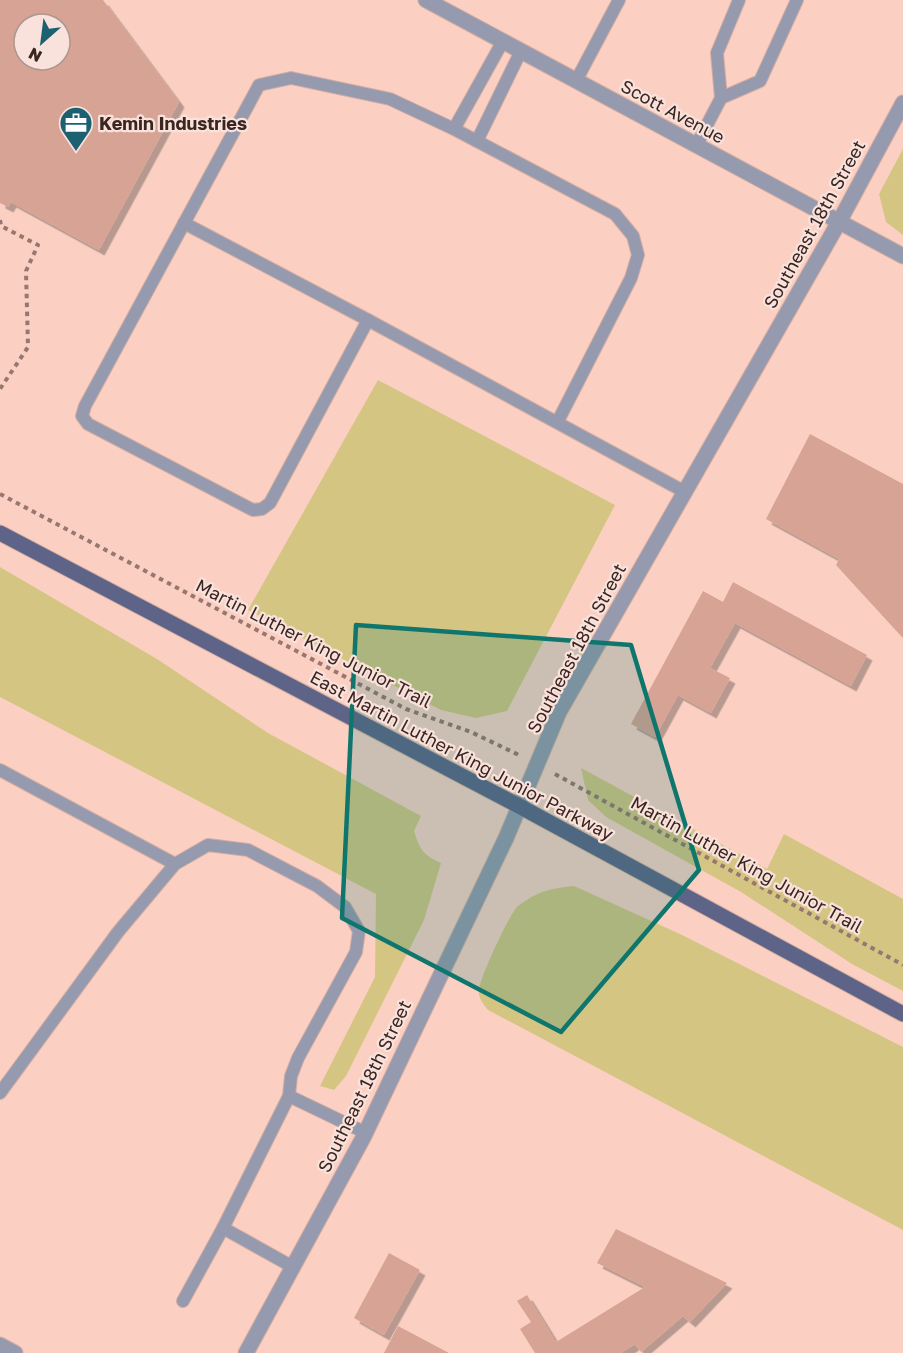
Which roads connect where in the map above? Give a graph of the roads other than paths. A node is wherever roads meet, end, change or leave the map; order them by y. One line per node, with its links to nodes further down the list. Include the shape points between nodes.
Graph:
1 (426, 0): 5 (street, Scott Avenue)
2 (619, 0): 7 (lane)
3 (739, 0): 8 (lane, via 717,53)
4 (797, 0): 8 (lane, via 760,81)
5 (502, 41): 6 (street, Scott Avenue); 10 (lane)
6 (521, 51): 7 (street, Scott Avenue); 11 (lane)
7 (576, 81): 12 (street, Scott Avenue)
8 (721, 98): 12 (lane)
9 (903, 103): 13 (street, Southeast 18th Street)
10 (454, 129): 11 (lane); 14 (lane, via 390,99 291,78 259,85)
11 (477, 141): 17 (lane, via 615,214 633,236 638,255 631,278)
12 (696, 146): 13 (street, Scott Avenue)
13 (840, 222): 15 (street, Scott Avenue); 18 (street, Southeast 18th Street)
14 (184, 223): 16 (lane); 16 (lane, via 85,406 82,416 88,424 253,510 262,509 270,502)
15 (903, 256)
16 (368, 320): 17 (lane)
17 (558, 421): 18 (lane)
18 (685, 492): 21 (street, Southeast 18th Street, via 559,712)
19 (0, 533): 21 (main road, East Martin Luther King Junior Parkway)
20 (0, 770): 22 (lane)
21 (519, 806): 23 (main road, East Martin Luther King Junior Parkway); 26 (street, Southeast 18th Street)
22 (175, 864): 24 (lane, via 118,932); 25 (lane, via 208,845 248,850 317,886 345,907 359,931 356,951 298,1058)
23 (903, 1014)
24 (0, 1093)
25 (289, 1096): 26 (lane); 27 (lane)
26 (366, 1133): 28 (street, Southeast 18th Street)
27 (223, 1228): 28 (lane); 29 (lane)
28 (293, 1267): 32 (street, Southeast 18th Street)
29 (183, 1301)
30 (0, 1345): 31 (street)
31 (15, 1353)
32 (246, 1353)

